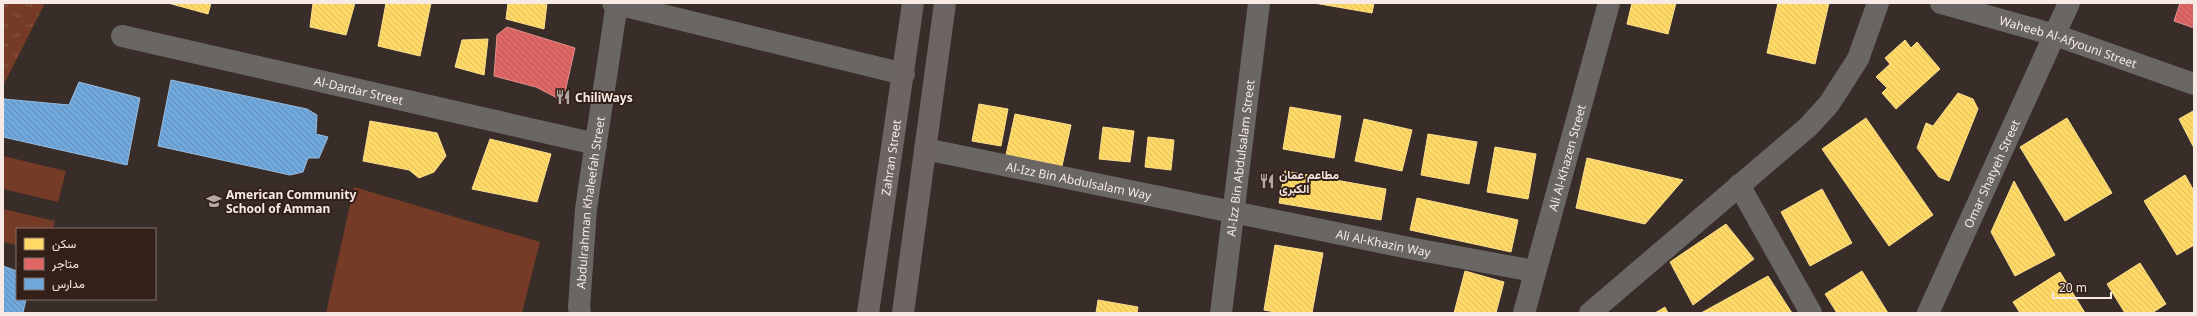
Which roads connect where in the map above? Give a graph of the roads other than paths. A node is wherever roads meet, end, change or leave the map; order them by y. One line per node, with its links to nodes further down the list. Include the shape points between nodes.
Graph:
1 (616, 3): 11 (street); 13 (street, Abdulrahman Khaleefah Street)
2 (913, 3): 11 (main road, Zahran Street)
3 (944, 3): 14 (main road)
4 (1259, 3): 16 (street, Al-Izz Bin Abdulsalam Street)
5 (1609, 3): 17 (street, Ali Al-Khazen Street)
6 (1878, 3): 15 (street, via 1858,59 1829,104 1808,127)
7 (1941, 3): 10 (street, Waheeb Al-Afyouni Street)
8 (2069, 3): 10 (street, Omar Shatyeh Street)
9 (122, 36): 13 (street, Al-Dardar Street)
10 (2055, 36): 12 (street, Waheeb Al-Afyouni Street); 25 (street, Omar Shatyeh Street)
11 (904, 74): 19 (main road, Zahran Street)
12 (2194, 84)
13 (596, 144): 18 (street, Abdulrahman Khaleefah Street, via 586,209)
14 (925, 149): 16 (street, Al-Izz Bin Abdulsalam Way); 20 (main road)
15 (1739, 185): 23 (street); 24 (street)
16 (1232, 212): 17 (street, Ali Al-Khazin Way); 21 (street, Al-Izz Bin Abdulsalam Street)
17 (1534, 271): 22 (street, Ali Al-Khazen Street)
18 (578, 311)
19 (868, 313)
20 (903, 313)
21 (1221, 313)
22 (1524, 313)
23 (1590, 313)
24 (1811, 313)
25 (1928, 313)

